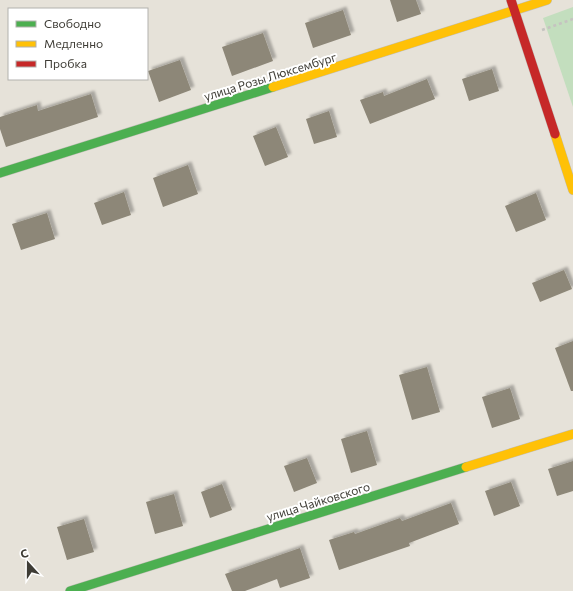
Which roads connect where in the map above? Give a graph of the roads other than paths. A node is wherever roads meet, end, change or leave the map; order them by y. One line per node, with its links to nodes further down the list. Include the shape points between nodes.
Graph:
1 (511, 0): 3 (street)
2 (547, 0): 3 (street, улица Розы Люксембург)
3 (515, 11): 4 (street, улица Розы Люксембург); 5 (street)
4 (0, 173)
5 (573, 190)
6 (573, 434): 7 (street, улица Чайковского)
7 (70, 591)

